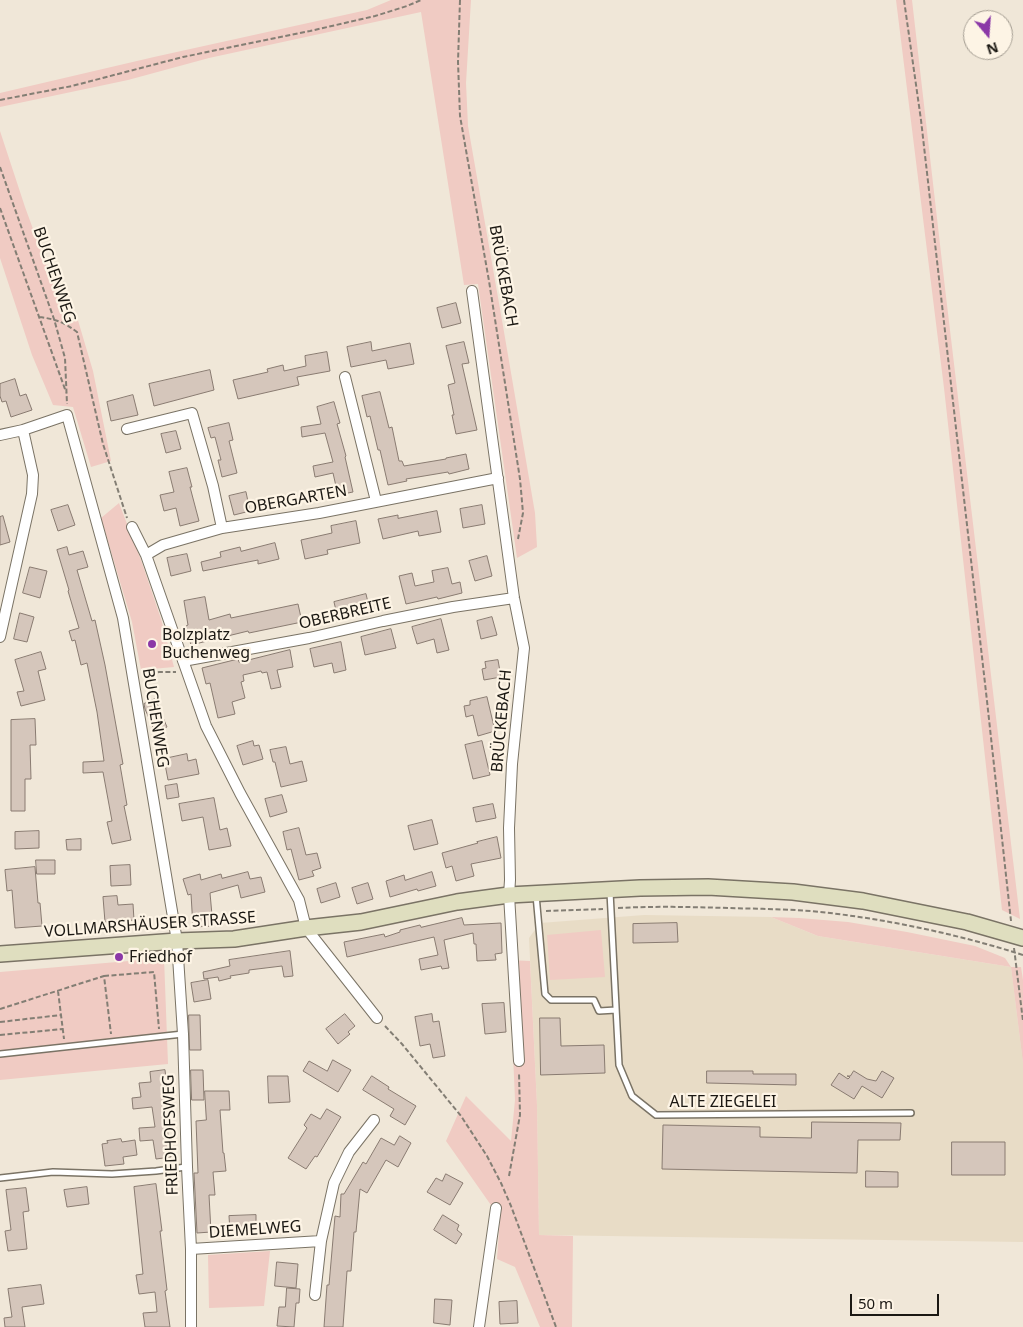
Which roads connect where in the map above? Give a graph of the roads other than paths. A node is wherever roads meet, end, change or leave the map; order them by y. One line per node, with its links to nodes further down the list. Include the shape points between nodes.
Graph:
1 (472, 291): 6 (street, BRÜCKEBACH)
2 (344, 377): 7 (street)
3 (127, 429): 9 (street, via 192,413)
4 (23, 430): 5 (street); 12 (street, via 33,475 32,494); 19 (street, BUCHENWEG, via 67,415 123,618)
5 (0, 435)
6 (498, 478): 7 (street, OBERGARTEN); 11 (street, BRÜCKEBACH)
7 (376, 501): 9 (street, OBERGARTEN)
8 (132, 527): 10 (street)
9 (222, 528): 10 (street, OBERGARTEN, via 164,545)
10 (146, 555): 13 (street)
11 (514, 598): 13 (street, OBERBREITE); 15 (street, BRÜCKEBACH, via 524,648 512,764)
12 (0, 637)
13 (183, 660): 17 (street, via 206,726 299,900)
14 (610, 889): 16 (main road, VOLLMARSHÄUSER STRASSE); 18 (main road, VOLLMARSHÄUSER STRASSE, via 708,887 793,892 863,901); 21 (lane, ALTE ZIEGELEI)
15 (509, 895): 16 (main road, VOLLMARSHÄUSER STRASSE); 17 (main road, VOLLMARSHÄUSER STRASSE, via 361,922); 25 (street)
16 (536, 900): 21 (lane, via 545,994 551,1000 594,1000 599,1011)
17 (306, 928): 19 (main road, VOLLMARSHÄUSER STRASSE, via 234,939); 22 (street)
18 (1018, 936)
19 (177, 941): 20 (main road, VOLLMARSHÄUSER STRASSE); 23 (street, FRIEDHOFSWEG)
20 (0, 954)
21 (616, 1010): 26 (lane, ALTE ZIEGELEI, via 619,1065 632,1096 656,1115)
22 (378, 1018)
23 (183, 1034): 24 (lane); 28 (street, FRIEDHOFSWEG)
24 (0, 1054)
25 (519, 1061)
26 (911, 1113)
27 (374, 1120): 31 (street, DIEMELWEG, via 349,1152 334,1183)
28 (187, 1167): 29 (lane, via 112,1174 53,1172); 32 (street, FRIEDHOFSWEG)
29 (0, 1178)
30 (496, 1208): 35 (street)
31 (321, 1241): 32 (street, DIEMELWEG); 33 (street, DIEMELWEG)
32 (192, 1249): 34 (street, FRIEDHOFSWEG)
33 (315, 1294)
34 (191, 1327)
35 (478, 1327)

